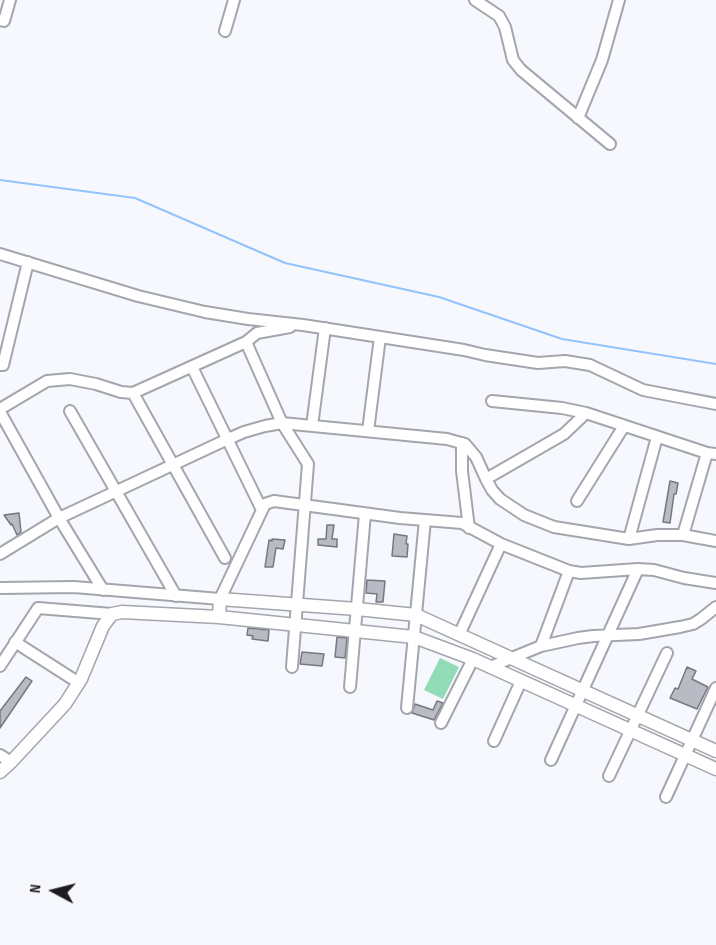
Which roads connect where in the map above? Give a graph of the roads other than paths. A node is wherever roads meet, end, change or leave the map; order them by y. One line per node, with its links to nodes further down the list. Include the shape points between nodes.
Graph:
1 (10, 0): 5 (street, via 4,21)
2 (234, 0): 6 (street)
3 (475, 0): 7 (street, via 499,16 513,60 521,70)
4 (619, 0): 7 (street, via 602,60)
5 (0, 20)
6 (225, 31)
7 (578, 118): 8 (street)
8 (610, 144)
9 (0, 254): 10 (street)
10 (27, 262): 11 (street, via 205,312); 15 (street)
11 (303, 325): 12 (street); 14 (street, via 257,333)
12 (325, 328): 13 (street); 24 (street)
13 (380, 337): 19 (street, via 538,363 565,361 590,365 643,390); 26 (street)
14 (246, 342): 16 (street); 23 (street)
15 (0, 365)
16 (192, 367): 17 (street); 28 (street)
17 (133, 393): 20 (street, via 70,379 47,381); 31 (street)
18 (492, 400): 22 (street)
19 (716, 404)
20 (0, 410): 38 (street)
21 (70, 411): 33 (street)
22 (586, 414): 25 (street); 32 (street, via 564,434)
23 (282, 423): 24 (street); 28 (street); 35 (street, via 308,464)
24 (312, 426): 26 (street)
25 (624, 426): 27 (street); 34 (street)
26 (368, 431): 29 (street)
27 (657, 436): 30 (street); 42 (street)
28 (228, 439): 31 (street); 36 (street)
29 (462, 443): 32 (street, via 476,457); 40 (street)
30 (712, 454): 41 (street)
31 (173, 465): 33 (street); 46 (street)
32 (486, 479): 42 (street, via 500,499 524,515 554,527)
33 (116, 492): 38 (street); 52 (street)
34 (577, 501)
35 (305, 505): 36 (street, via 274,501); 37 (street); 54 (street)
36 (262, 510): 53 (street)
37 (365, 514): 39 (street); 56 (street)
38 (59, 518): 45 (street); 51 (street)
39 (425, 520): 40 (street, via 462,523); 58 (street)
40 (470, 528): 44 (street)
41 (683, 535): 42 (street); 43 (street)
42 (630, 539)
43 (716, 541)
44 (501, 544): 48 (street); 62 (street)
45 (1, 550)
46 (225, 558)
47 (638, 569): 48 (street); 49 (street); 63 (street)
48 (569, 571): 66 (street)
49 (716, 583)
50 (0, 588): 51 (street)
51 (104, 590): 52 (street)
52 (176, 596): 53 (street)
53 (220, 599): 54 (street); 59 (street)
54 (298, 606): 56 (street); 60 (street)
55 (716, 607): 63 (street, via 693,624)
56 (357, 609): 58 (street); 61 (street)
57 (112, 614): 59 (street); 65 (street, via 38,608); 74 (street, via 102,626)
58 (416, 615): 62 (street); 64 (street)
59 (219, 617): 60 (street)
60 (296, 625): 61 (street); 72 (street)
61 (355, 631): 64 (street); 75 (street)
62 (459, 635): 68 (street)
63 (607, 636): 66 (street); 77 (street)
64 (414, 637): 69 (street); 79 (street)
65 (15, 642): 70 (street); 74 (street)
66 (541, 646): 68 (street)
67 (667, 653): 80 (street)
68 (511, 658): 71 (street); 77 (street)
69 (473, 659): 71 (street); 81 (street)
70 (0, 666)
71 (490, 667): 73 (street)
72 (292, 668)
73 (521, 681): 78 (street); 84 (street)
74 (79, 683): 89 (street, via 65,704)
75 (350, 687)
76 (716, 688): 83 (street)
77 (582, 691): 78 (street); 80 (street)
78 (576, 706): 82 (street); 88 (street)
79 (407, 708)
80 (637, 715): 82 (street); 83 (street)
81 (441, 723)
82 (630, 730): 87 (street); 92 (street)
83 (692, 740): 85 (street); 87 (street)
84 (494, 741)
85 (716, 751)
86 (0, 755): 89 (street)
87 (685, 755): 90 (street); 93 (street)
88 (551, 760)
89 (11, 762): 91 (street)
90 (716, 769)
91 (0, 772)
92 (609, 776)
93 (666, 797)

